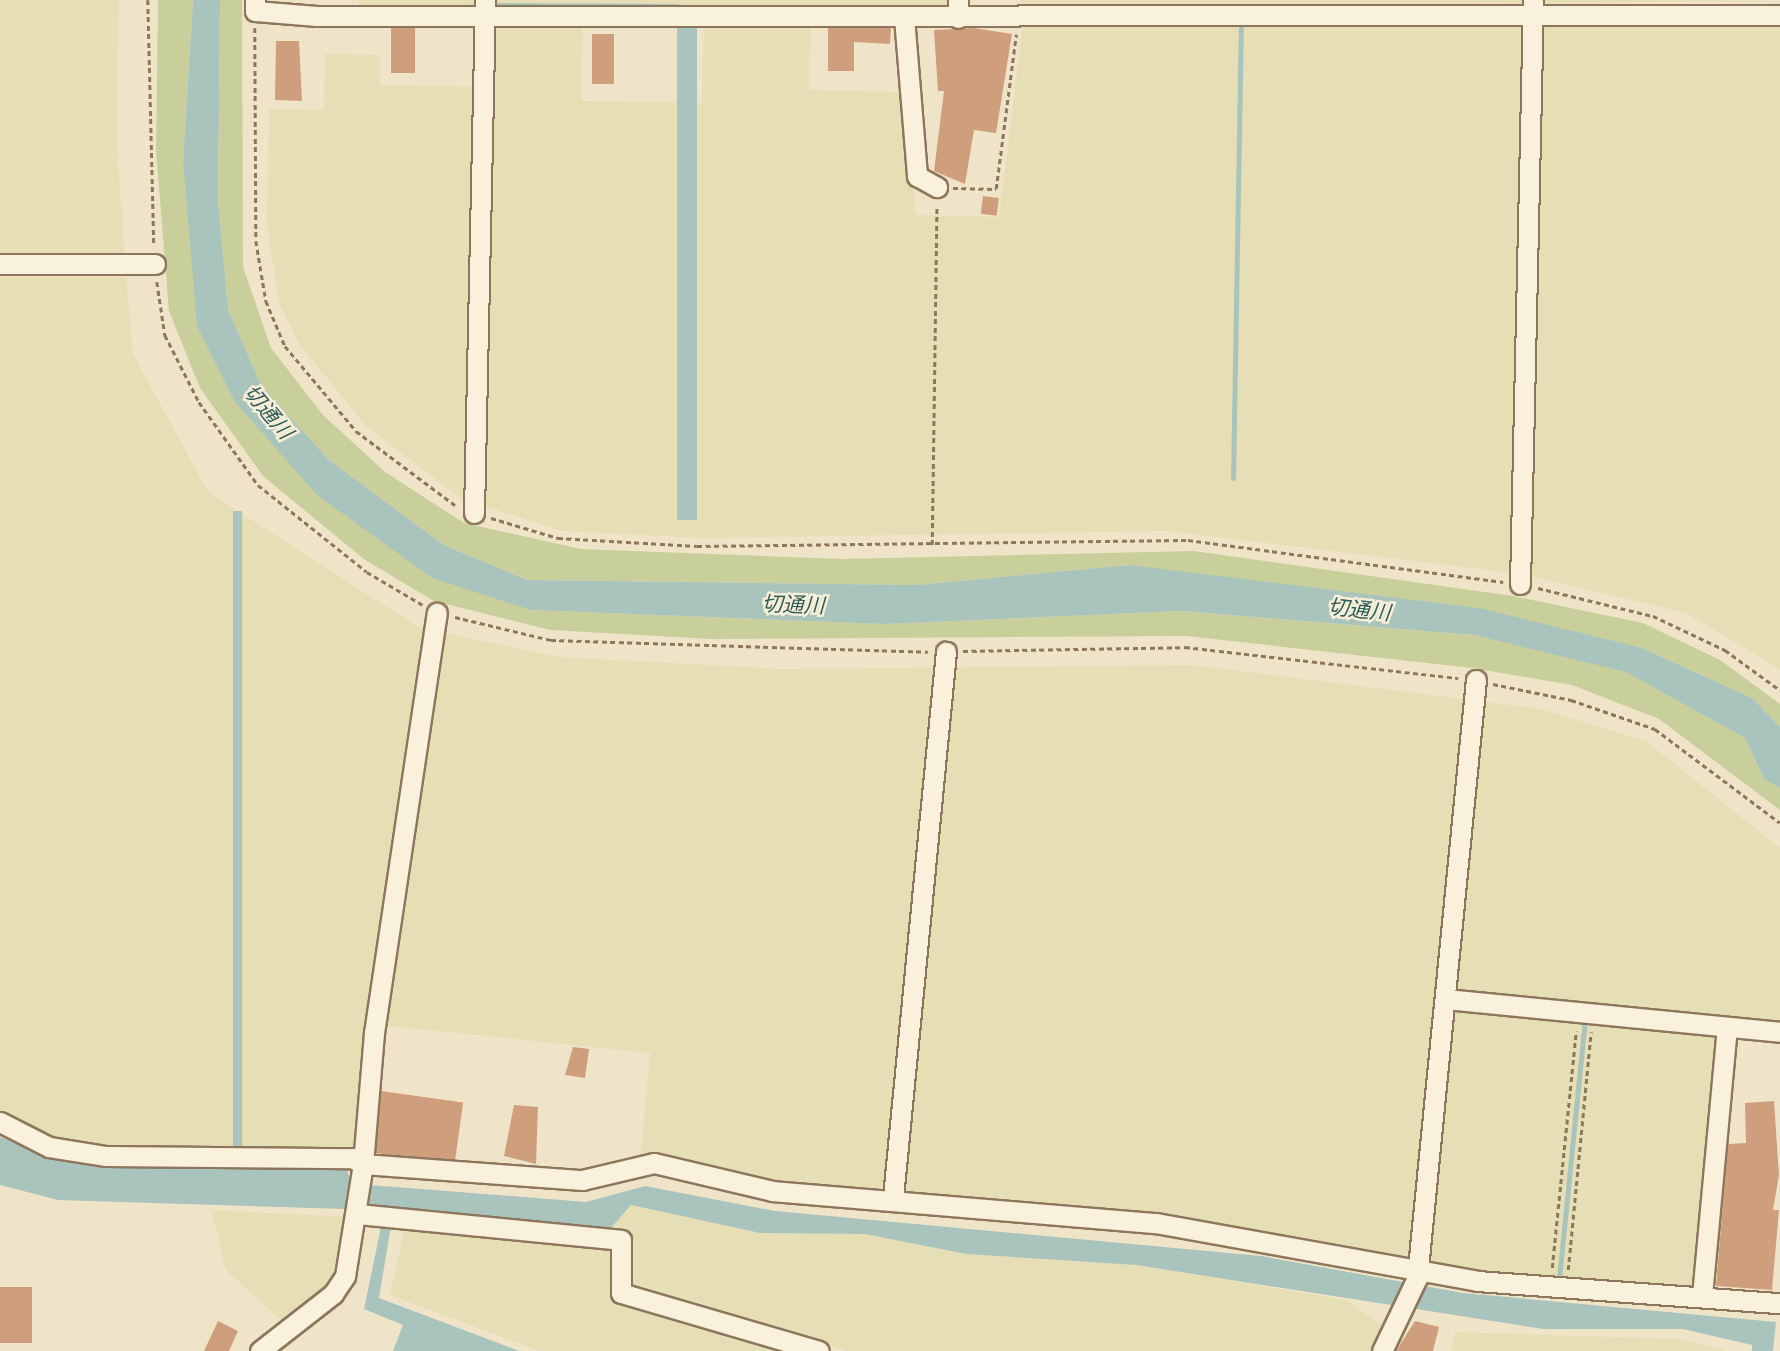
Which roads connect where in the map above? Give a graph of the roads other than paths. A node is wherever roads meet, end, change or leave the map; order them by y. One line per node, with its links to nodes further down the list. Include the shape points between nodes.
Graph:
1 (255, 5): 2 (street)
2 (485, 8): 6 (street); 10 (street)
3 (1533, 8): 4 (street, via 1018,19); 5 (street); 11 (street)
4 (958, 9): 6 (street)
5 (1780, 15)
6 (904, 16): 7 (street, via 917,176)
7 (937, 187)
8 (0, 264): 9 (street)
9 (155, 264)
10 (474, 513)
11 (1520, 584)
12 (437, 613): 19 (street, via 374,1033)
13 (946, 652): 20 (street)
14 (1476, 680): 15 (street)
15 (1445, 999): 16 (street); 22 (street)
16 (1727, 1027): 17 (street); 23 (street)
17 (1780, 1032)
18 (0, 1122): 19 (street, via 49,1147 106,1156 352,1158)
19 (362, 1172): 20 (street, via 582,1180 654,1163 772,1191); 21 (street)
20 (893, 1197): 22 (street, via 1156,1223)
21 (357, 1208): 25 (street, via 345,1276 332,1294); 26 (street, via 621,1240 621,1293)
22 (1417, 1274): 23 (street); 27 (street, via 1404,1314)
23 (1702, 1296): 24 (street)
24 (1780, 1303)
25 (260, 1351)
26 (819, 1351)
27 (1382, 1351)

